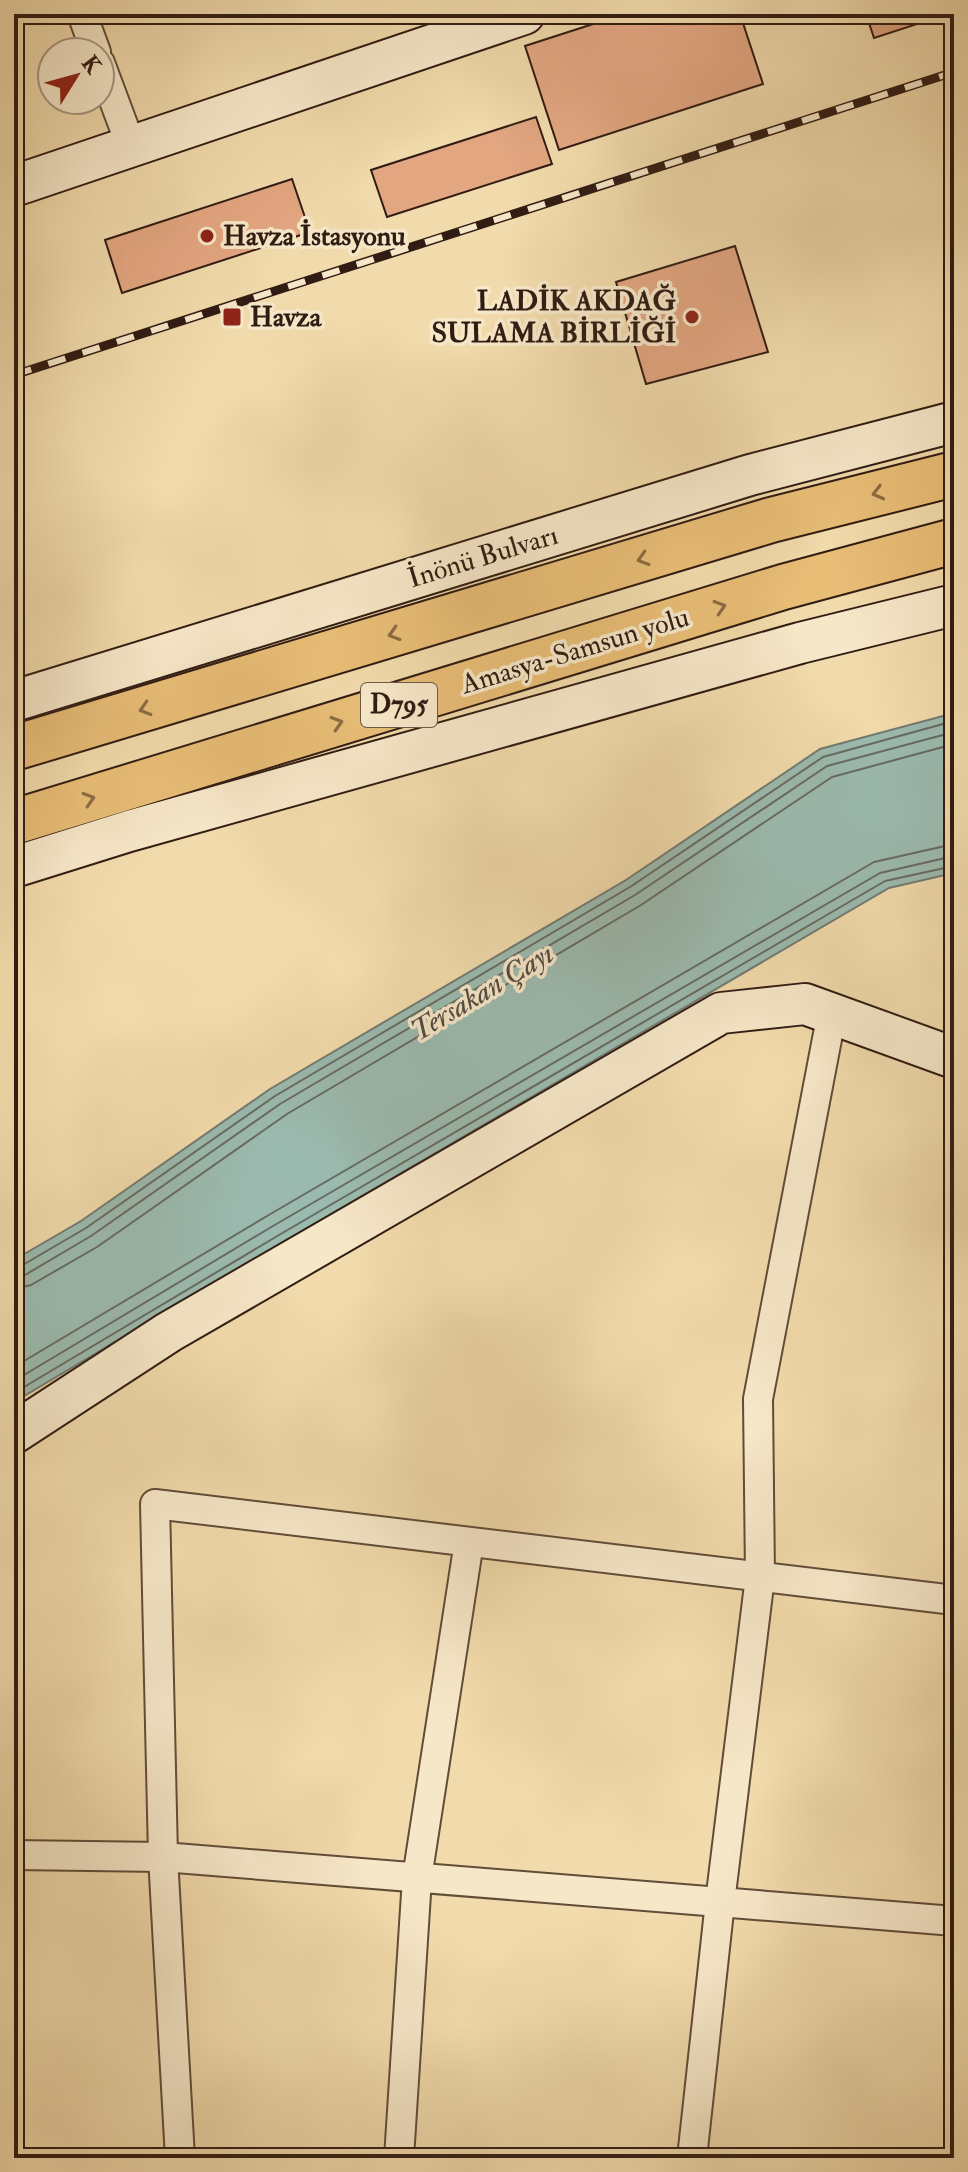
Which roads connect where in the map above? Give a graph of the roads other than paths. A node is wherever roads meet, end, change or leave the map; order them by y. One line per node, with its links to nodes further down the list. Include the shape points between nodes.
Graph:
1 (82, 14): 3 (street)
2 (524, 14): 5 (main road)
3 (90, 36)
4 (116, 106): 5 (street)
5 (131, 146): 6 (main road)
6 (14, 186)
7 (954, 422): 11 (main road, İnönü Bulvarı, via 750,475)
8 (954, 474): 12 (highway, D795, one-way to 12, via 771,520)
9 (954, 541): 13 (highway, Amasya-Samsun yolu / D795, one-way to 9, via 783,587)
10 (954, 605): 14 (main road, via 770,652)
11 (14, 701)
12 (14, 748)
13 (14, 822)
14 (14, 867)
15 (832, 1013): 16 (main road); 17 (main road, via 805,1004 721,1013 169,1332); 19 (street, via 758,1399)
16 (954, 1058)
17 (14, 1433)
18 (469, 1542): 19 (street); 22 (street, via 155,1504); 23 (street)
19 (760, 1577): 20 (street); 24 (street)
20 (954, 1600)
21 (14, 1855): 22 (street)
22 (163, 1857): 23 (street); 26 (street)
23 (417, 1878): 24 (street); 27 (street)
24 (720, 1902): 25 (street); 28 (street)
25 (954, 1921)
26 (180, 2158)
27 (399, 2158)
28 (692, 2158)

